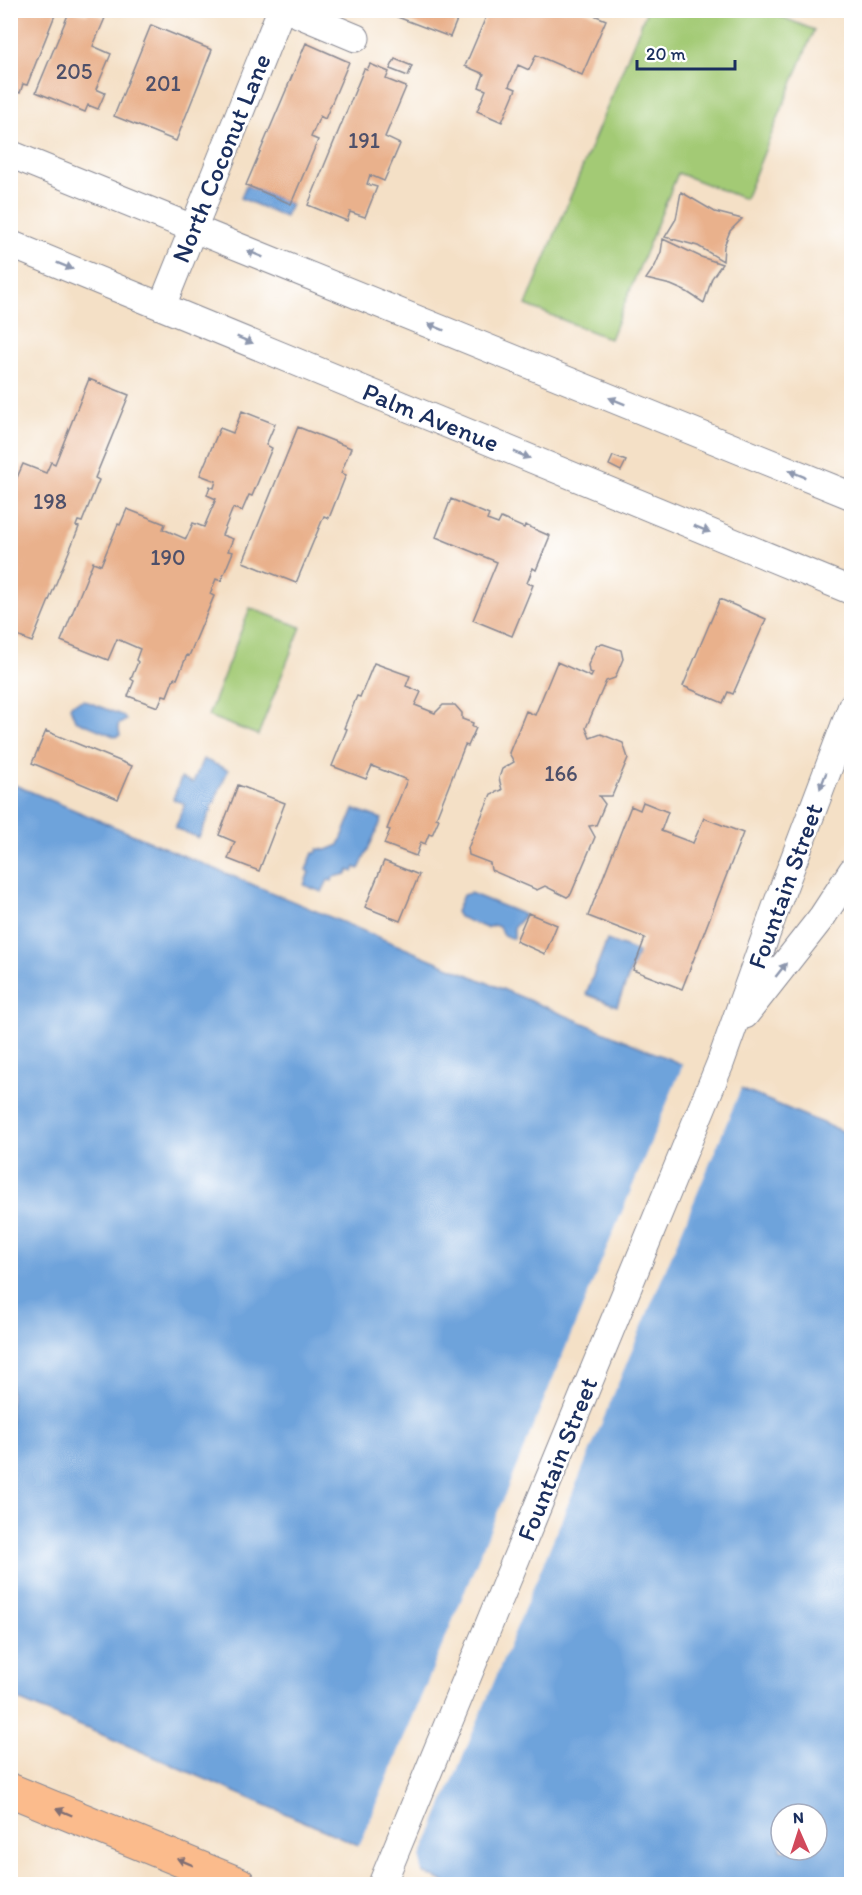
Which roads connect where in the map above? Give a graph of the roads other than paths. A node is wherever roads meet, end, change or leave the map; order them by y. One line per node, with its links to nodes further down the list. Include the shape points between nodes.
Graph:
1 (281, 10): 5 (street, North Coconut Lane)
2 (289, 10): 3 (street)
3 (356, 38)
4 (10, 154): 5 (street)
5 (193, 229): 7 (street, North Coconut Lane); 8 (street, one-way to 5)
6 (10, 244): 7 (street, Palm Avenue, one-way to 7)
7 (162, 306): 9 (street, Palm Avenue, one-way to 9)
8 (852, 496)
9 (852, 591)
10 (852, 706): 12 (street, Fountain Street, one-way to 12)
11 (852, 871): 12 (street, Fountain Street, one-way to 11, via 822,917)
12 (732, 1033): 14 (street, Fountain Street)
13 (10, 1790): 15 (highway, one-way to 13)
14 (383, 1882)
15 (239, 1884)

